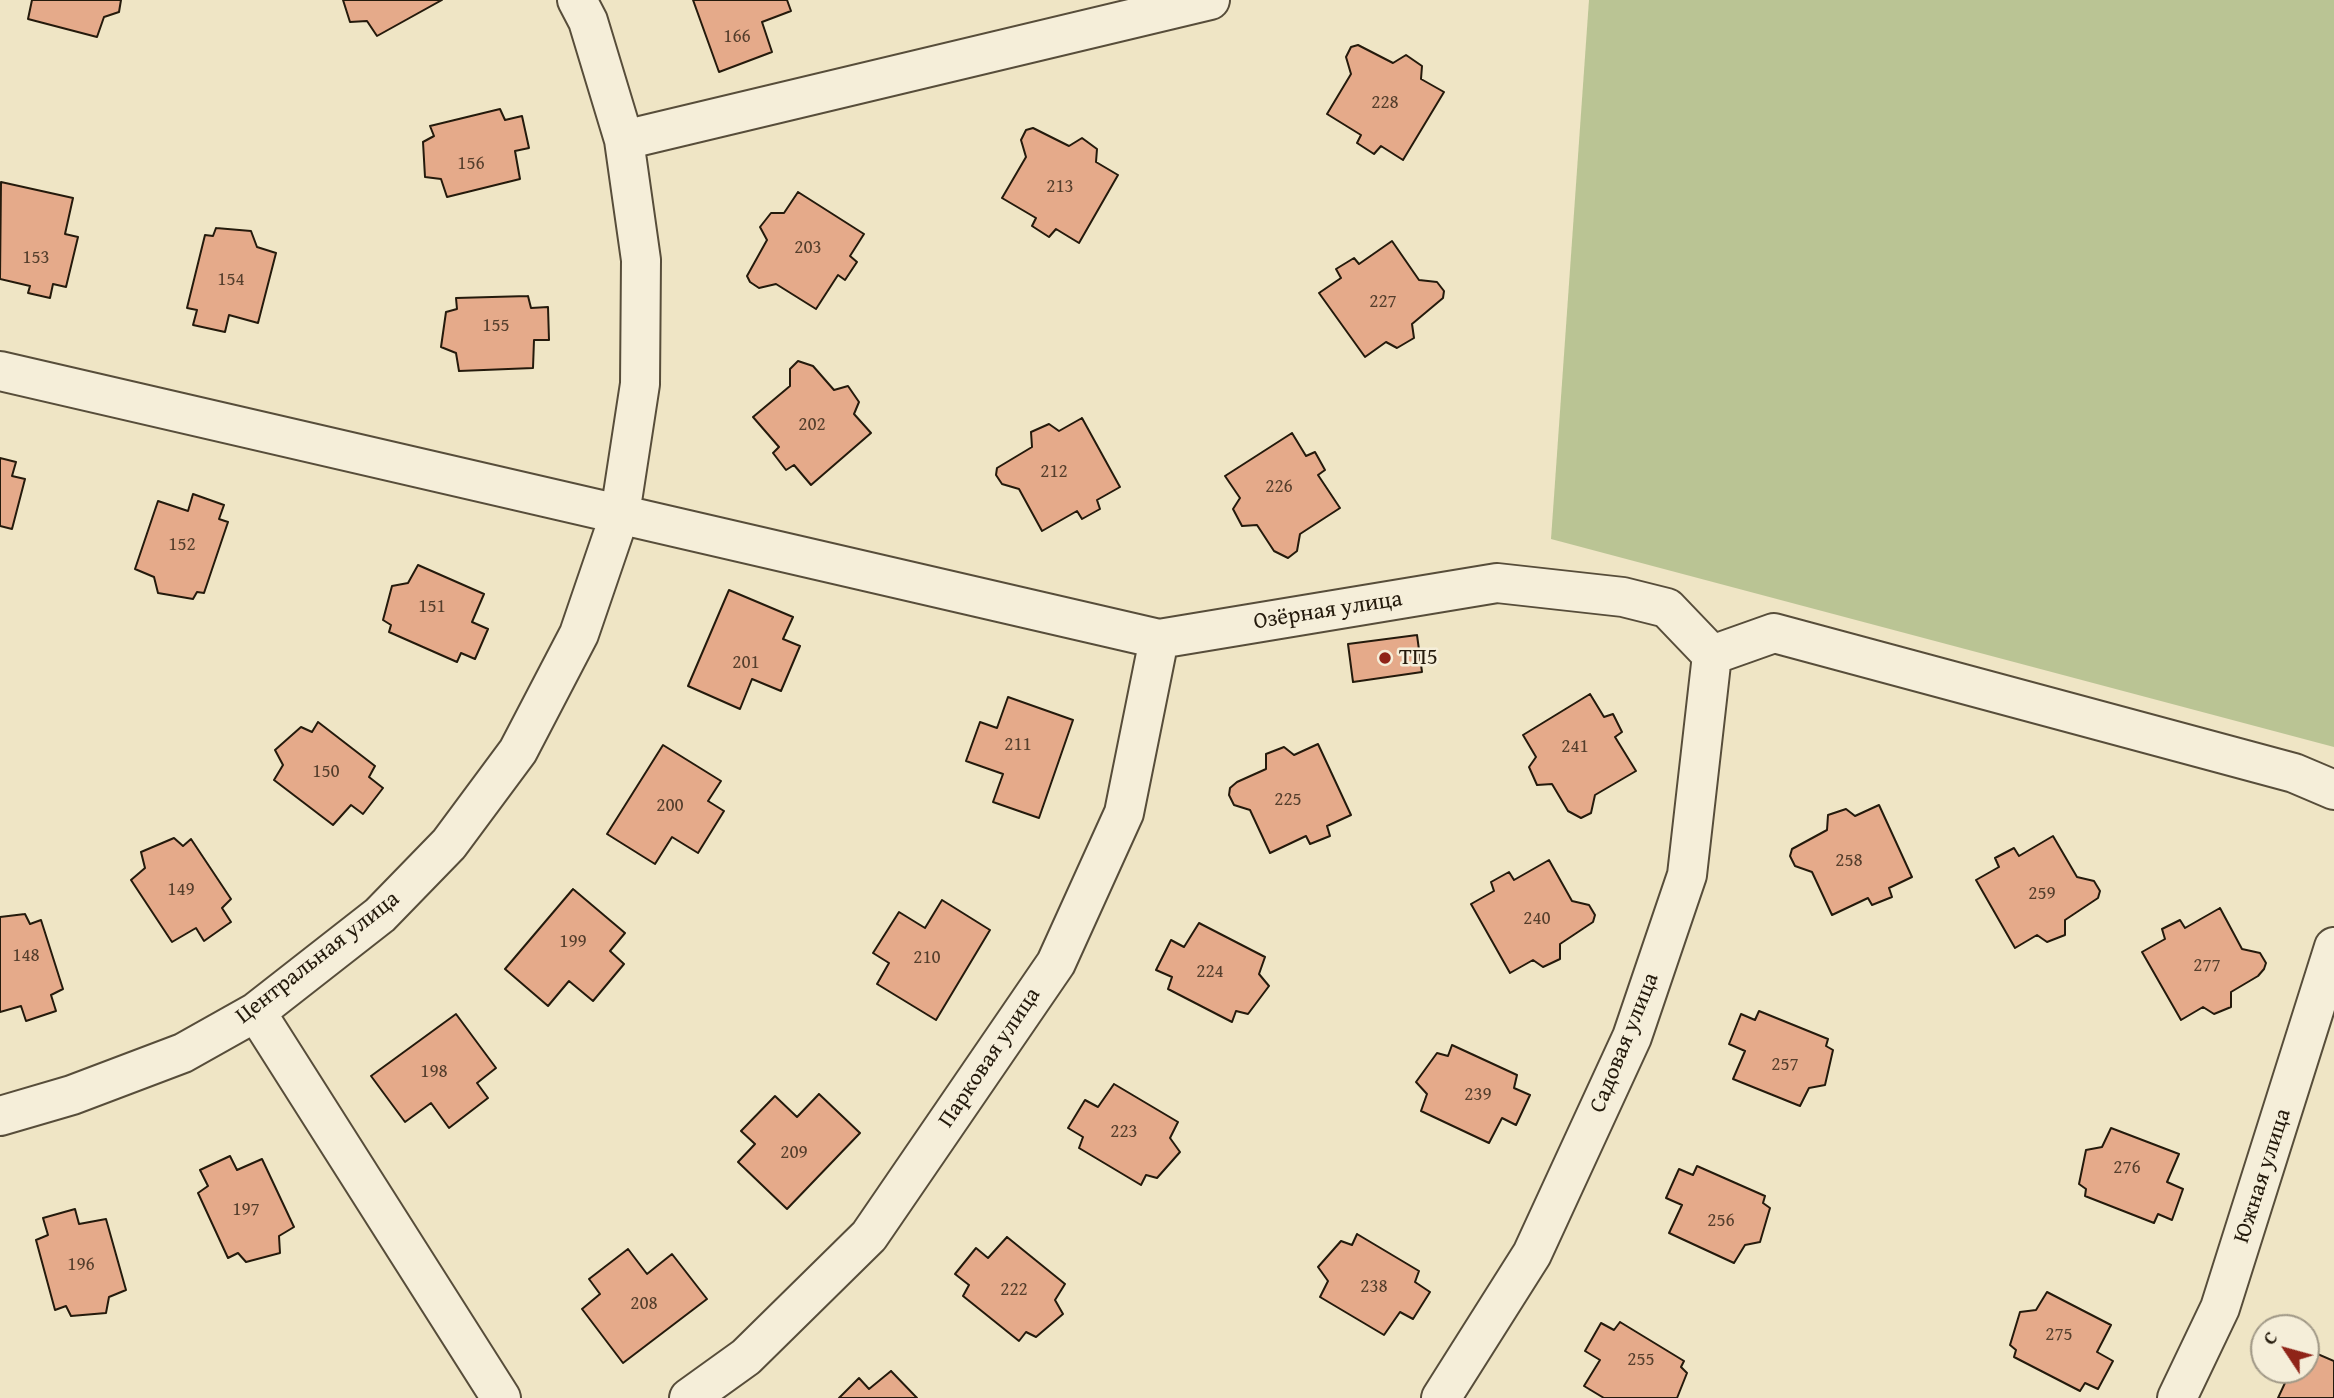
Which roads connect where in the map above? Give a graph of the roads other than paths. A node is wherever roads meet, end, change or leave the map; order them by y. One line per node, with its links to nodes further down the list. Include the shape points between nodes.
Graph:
1 (577, 0): 3 (street, Центральная улица, via 588,21)
2 (1186, 3): 3 (street)
3 (624, 140): 5 (street, Центральная улица, via 641,260 640,384)
4 (0, 371): 5 (street)
5 (620, 514): 6 (street); 10 (street, Центральная улица, via 579,634 518,751 449,844 380,915)
6 (1159, 639): 7 (street, Озёрная улица, via 1497,583 1623,597 1667,608); 13 (street, Парковая улица, via 1124,813 1056,963 869,1236 746,1357)
7 (1712, 656): 8 (street, via 1773,633 2294,773); 14 (street, Садовая улица, via 1688,876 1632,1037 1532,1254)
8 (2334, 790)
9 (2334, 947): 15 (street, Южная улица, via 2220,1308)
10 (256, 1012): 11 (street, Центральная улица, via 183,1053 72,1096); 12 (street)
11 (0, 1116)
12 (501, 1398)
13 (689, 1398)
14 (1441, 1398)
15 (2177, 1398)

